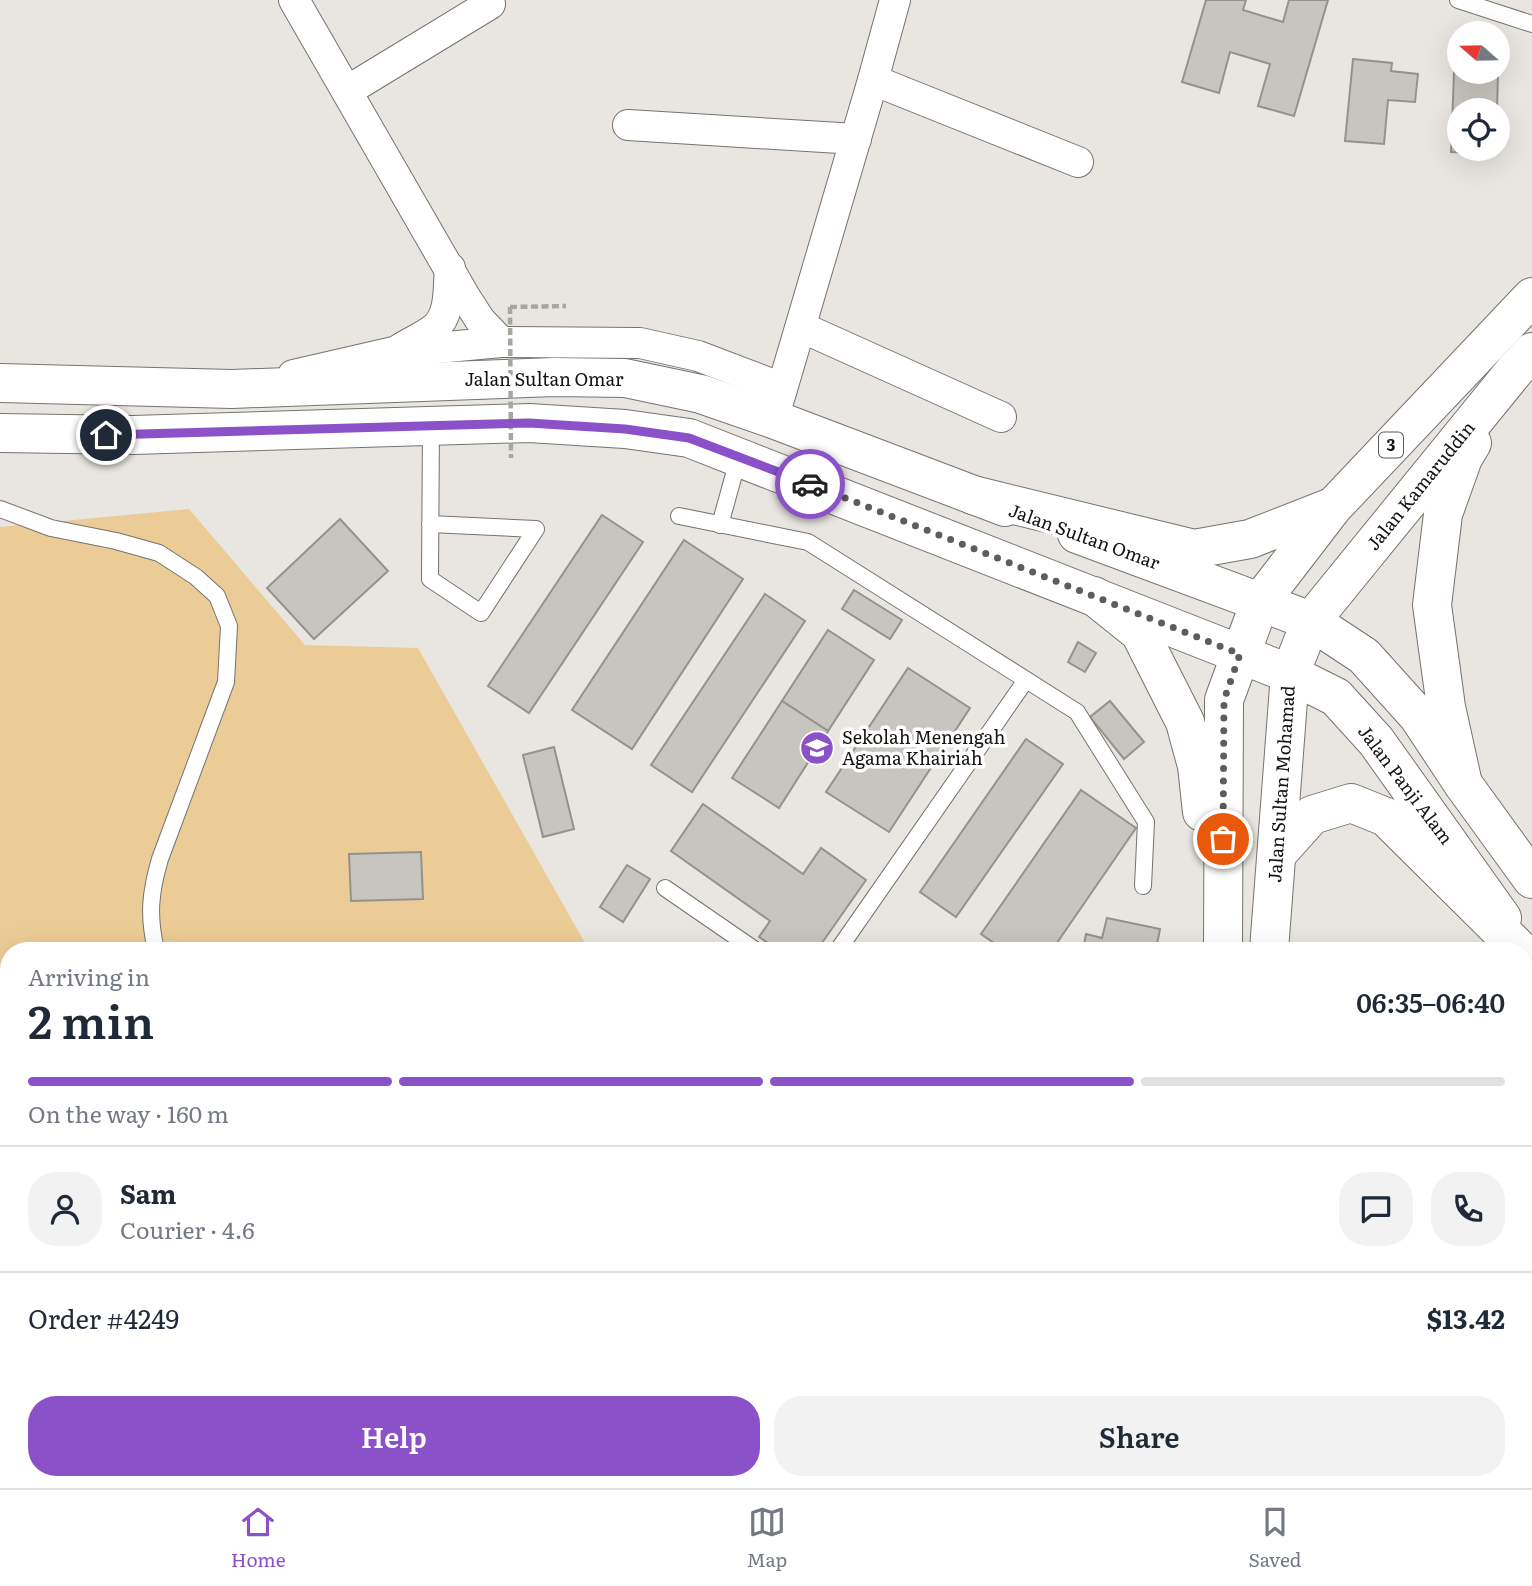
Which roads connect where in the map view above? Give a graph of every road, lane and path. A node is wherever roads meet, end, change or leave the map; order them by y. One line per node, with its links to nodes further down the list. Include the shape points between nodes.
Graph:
1 (295, 0): 7 (street)
2 (895, 0): 6 (street)
3 (1458, 0): 5 (lane)
4 (490, 4): 7 (street)
5 (1532, 24)
6 (873, 80): 9 (street); 10 (street)
7 (347, 91): 11 (street)
8 (628, 125): 9 (street)
9 (856, 139): 14 (street)
10 (1079, 162)
11 (450, 268): 15 (street, via 480,320); 16 (street, via 443,317 434,328)
12 (1532, 297): 27 (main road, 3)
13 (566, 306): 25 (path, bridge, via 510,307)
14 (800, 327): 20 (street); 21 (street)
15 (501, 342): 16 (street); 20 (street, via 640,343 698,356)
16 (393, 352): 19 (street)
17 (1524, 361): 34 (main road, Jalan Kamaruddin); 38 (main road, via 1463,458 1443,514 1432,605 1446,707)
18 (0, 383): 19 (main road, Jalan Sultan Omar)
19 (232, 389): 20 (main road, Jalan Sultan Omar, via 625,378 701,394)
20 (778, 403): 26 (main road, Jalan Sultan Omar)
21 (1001, 417)
22 (430, 425): 23 (main road, via 133,435); 24 (main road, via 529,423 625,429 689,438); 30 (lane)
23 (0, 433)
24 (739, 456): 31 (lane); 32 (main road)
25 (511, 458)
26 (973, 495): 27 (main road, via 1194,549 1250,539); 33 (main road, Jalan Sultan Omar)
27 (1333, 507): 33 (main road, 3)
28 (0, 509): 43 (lane, via 51,528 159,553 217,596 229,626 226,682 152,887)
29 (679, 516): 31 (lane)
30 (430, 524): 30 (lane, via 443,524 536,529 481,613 430,579)
31 (720, 524): 37 (lane, via 808,542)
32 (1094, 596): 35 (main road); 46 (main road, via 1140,634 1185,722 1197,766)
33 (1260, 602): 34 (main road); 35 (main road, 3)
34 (1311, 621): 36 (main road, Jalan Sultan Mohamad); 38 (main road, via 1364,656 1418,716)
35 (1240, 654): 36 (main road, Jalan Panji Alam); 47 (main road, 3, via 1224,700)
36 (1290, 674): 39 (main road, Jalan Sultan Mohamad); 50 (main road, Jalan Panji Alam, via 1336,697 1376,741)
37 (1026, 680): 41 (lane, via 1077,712 1146,822); 45 (lane)
38 (1463, 784): 40 (main road)
39 (1277, 854): 48 (main road, Jalan Sultan Mohamad); 49 (main road, via 1312,815 1352,803 1386,817)
40 (1532, 879)
41 (1143, 886)
42 (665, 888): 44 (lane)
43 (154, 942)
44 (743, 942)
45 (844, 942)
46 (1216, 942)
47 (1223, 942)
48 (1270, 942)
49 (1512, 942)
50 (1519, 942)

